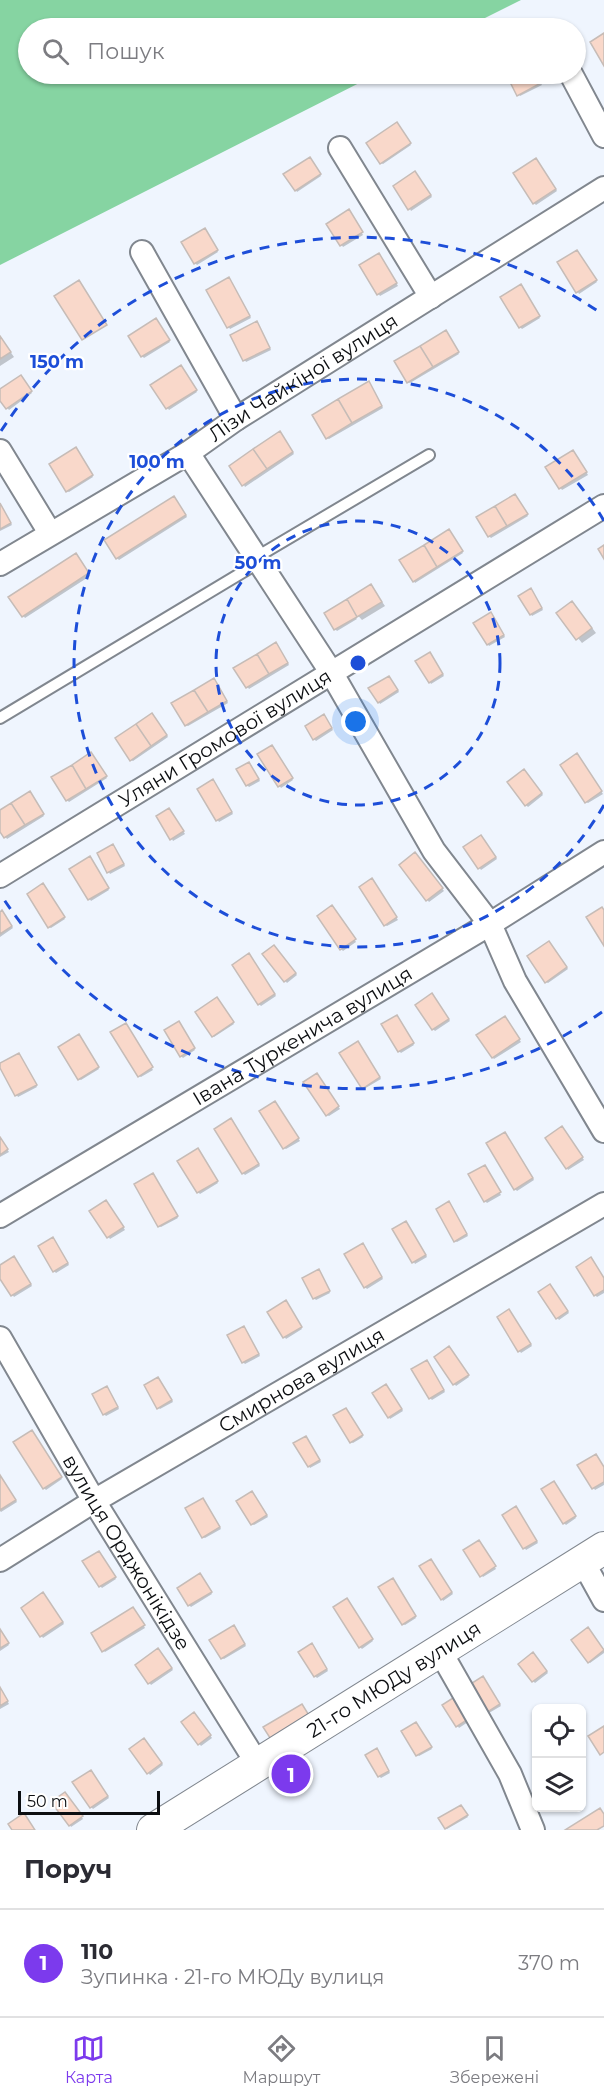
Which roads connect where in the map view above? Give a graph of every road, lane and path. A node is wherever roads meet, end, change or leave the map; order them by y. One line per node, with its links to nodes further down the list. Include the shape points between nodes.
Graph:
1 (576, 84): 2 (street)
2 (604, 136)
3 (340, 148): 6 (street)
4 (604, 188): 6 (street, Лізи Чайкіної вулиця)
5 (142, 252): 7 (street)
6 (430, 297): 7 (street, Лізи Чайкіної вулиця)
7 (236, 419): 9 (street, Лізи Чайкіної вулиця)
8 (0, 451): 12 (street)
9 (188, 453): 12 (street, Лізи Чайкіної вулиця); 13 (street)
10 (429, 454): 13 (lane)
11 (604, 506): 15 (street, Уляни Громової вулиця)
12 (50, 533): 14 (street, Лізи Чайкіної вулиця)
13 (256, 560): 15 (street); 16 (lane)
14 (0, 564)
15 (331, 672): 18 (street, Уляни Громової вулиця); 19 (street, via 434,851)
16 (0, 718)
17 (604, 852): 19 (street, Івана Туркенича вулиця)
18 (0, 876)
19 (490, 924): 20 (street, via 515,981); 22 (street, Івана Туркенича вулиця)
20 (604, 1131)
21 (604, 1204): 24 (street, Смирнова вулиця)
22 (0, 1216)
23 (0, 1338): 24 (street, вулиця Орджонікідзе)
24 (93, 1501): 26 (street, Смирнова вулиця); 29 (street, вулиця Орджонікідзе)
25 (593, 1555): 27 (street); 28 (street, 21-го МЮДу вулиця)
26 (0, 1560)
27 (604, 1600)
28 (440, 1651): 29 (street, 21-го МЮДу вулиця); 31 (street, via 510,1774)
29 (258, 1765): 30 (street, 21-го МЮДу вулиця)
30 (173, 1825)
31 (533, 1830)

